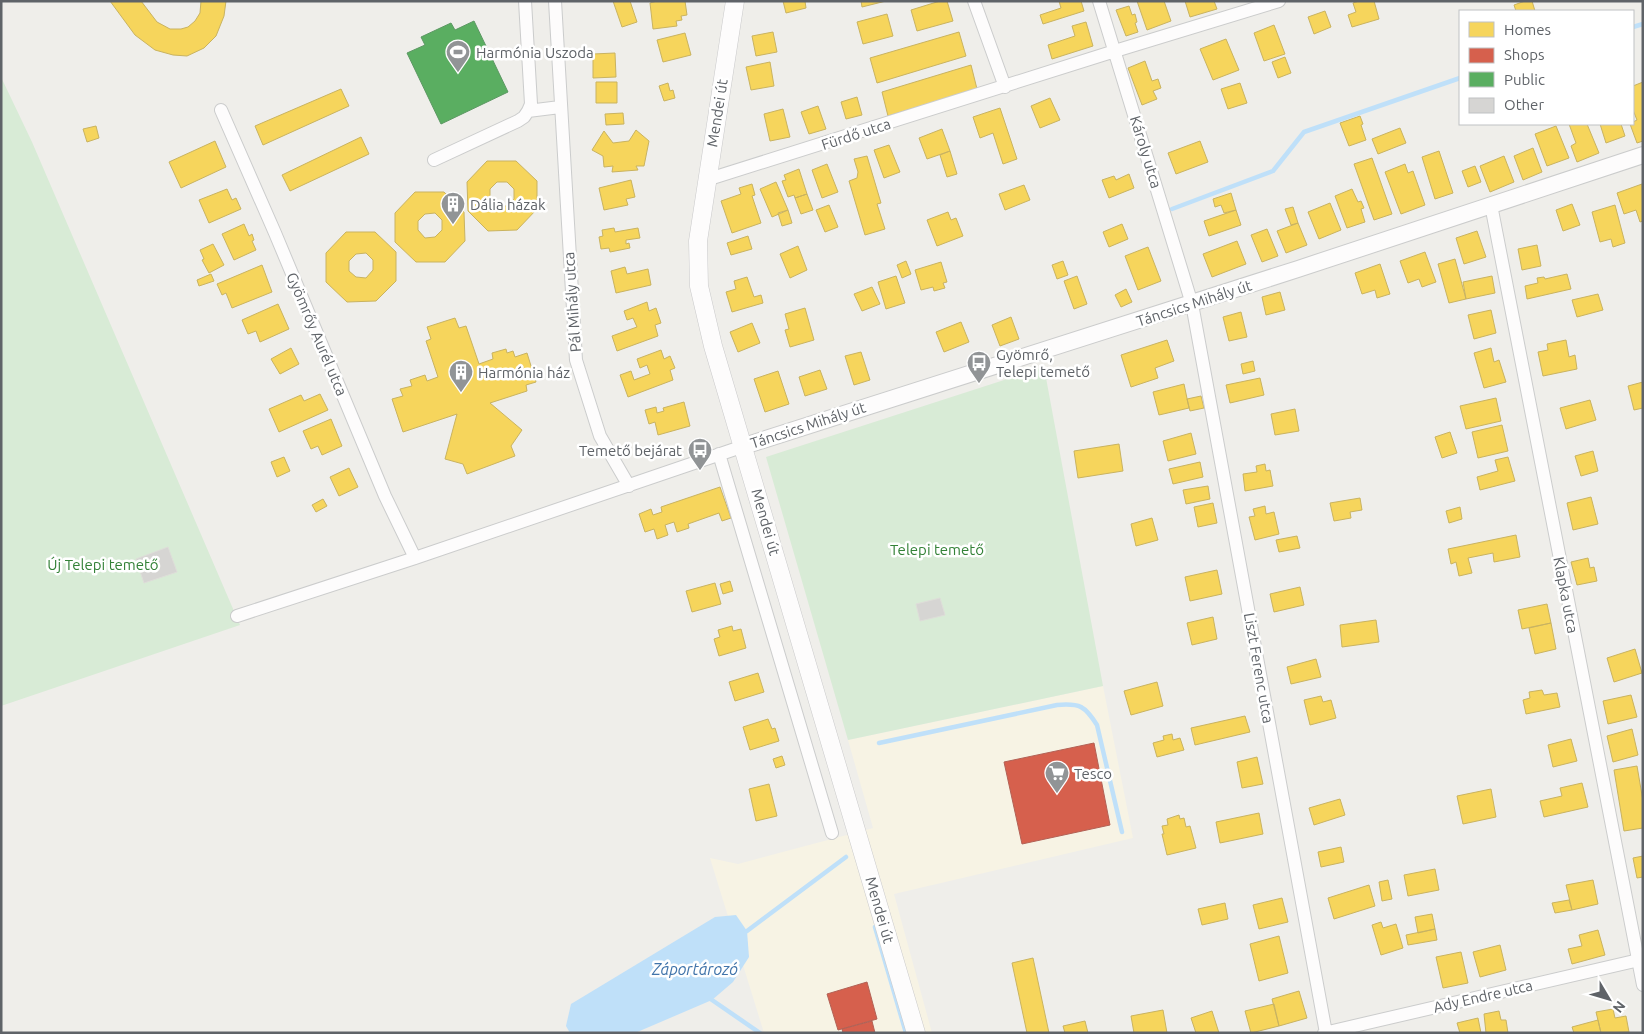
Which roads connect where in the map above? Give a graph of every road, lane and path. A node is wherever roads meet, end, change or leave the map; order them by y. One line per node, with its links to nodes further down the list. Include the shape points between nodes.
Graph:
1 (525, 1): 11 (street, via 531,104)
2 (555, 1): 9 (street, Pál Mihály utca)
3 (735, 1): 14 (main road, Mendei út)
4 (974, 1): 8 (street)
5 (1099, 1): 7 (street, Károly utca)
6 (1280, 1): 7 (street, Fürdő utca)
7 (1115, 51): 8 (street, Fürdő utca); 16 (street, Károly utca)
8 (1004, 87): 14 (street, Fürdő utca)
9 (560, 107): 11 (street); 19 (street, Pál Mihály utca, via 576,360 600,436)
10 (221, 110): 20 (street, Gyömrőy Aurél utca)
11 (528, 110): 13 (street, via 518,121)
12 (1643, 155): 15 (street, Táncsics Mihály út)
13 (434, 160)
14 (706, 180): 17 (main road, Mendei út, via 698,241 699,286 713,346)
15 (1491, 205): 16 (street, Táncsics Mihály út); 23 (street, Klapka utca)
16 (1192, 304): 17 (street, Táncsics Mihály út); 26 (street, Liszt Ferenc utca)
17 (744, 446): 18 (street); 25 (main road, Mendei út)
18 (719, 454): 19 (street); 22 (street, Mendei út)
19 (629, 486): 20 (street)
20 (415, 558): 21 (street)
21 (237, 616)
22 (832, 833)
23 (1640, 960): 24 (street, Klapka utca); 26 (street, Ady Endre utca)
24 (1643, 985)
25 (916, 1033)
26 (1325, 1033)

